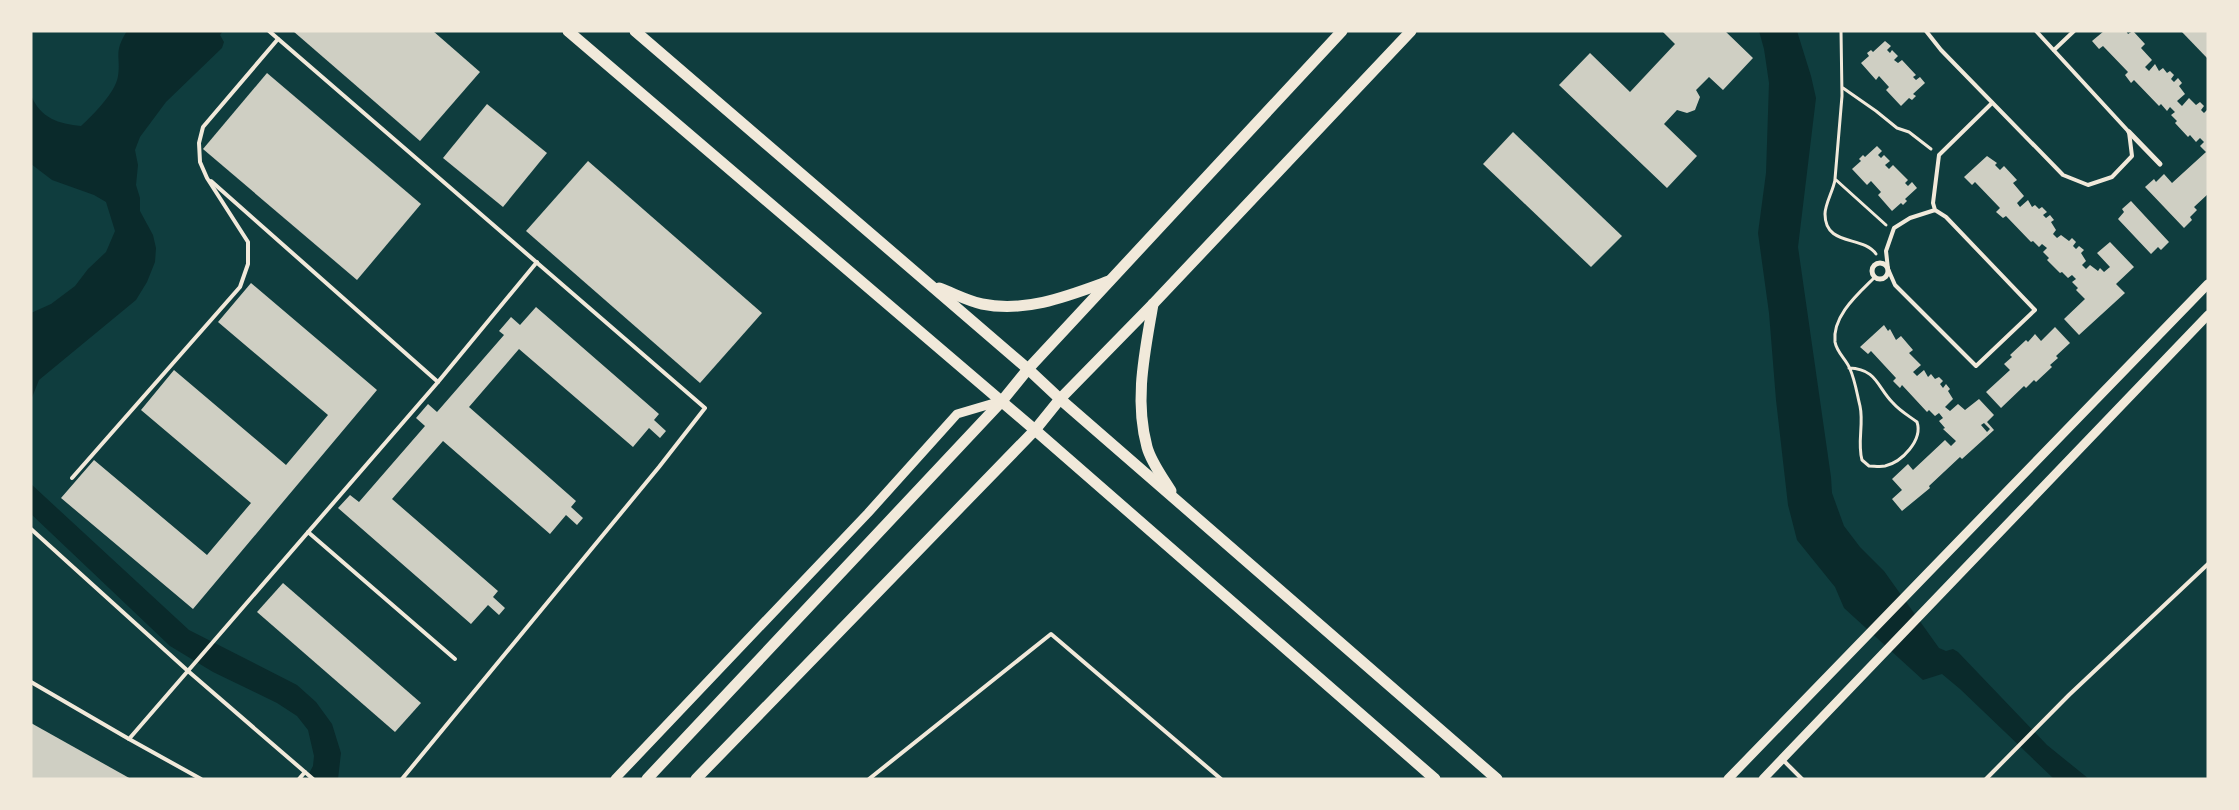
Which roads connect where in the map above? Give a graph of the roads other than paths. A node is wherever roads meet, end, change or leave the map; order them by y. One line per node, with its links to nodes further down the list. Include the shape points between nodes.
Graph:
1 (269, 31): 9 (lane)
2 (568, 31): 26 (main road)
3 (635, 31): 20 (main road)
4 (1342, 31): 18 (main road)
5 (1411, 31): 21 (main road)
6 (1926, 31): 11 (lane)
7 (2036, 31): 10 (lane)
8 (2074, 31): 10 (lane)
9 (278, 39): 14 (lane, via 202,127 200,162); 16 (lane)
10 (2054, 50): 12 (lane)
11 (1992, 103): 12 (lane, via 2063,175 2088,185 2112,178 2132,156); 15 (lane, via 1939,155)
12 (2129, 132): 13 (street)
13 (2160, 164)
14 (207, 178): 24 (lane); 28 (lane, via 248,242 248,264 240,287)
15 (1935, 210): 17 (lane, via 1910,218 1893,230 1886,251); 17 (lane, via 1946,216 2035,310 1976,366 1894,285)
16 (536, 262): 24 (lane); 42 (lane, via 705,408 654,475)
17 (1888, 269): 17 (street, via 1878,264 1872,268 1874,278 1884,278)
18 (1112, 279): 20 (main road, via 1057,300 1013,306 982,304); 23 (main road)
19 (2208, 284): 50 (street)
20 (931, 286): 23 (main road)
21 (1153, 304): 25 (main road); 29 (main road, via 1140,406 1147,448)
22 (2208, 315): 37 (street)
23 (1028, 369): 25 (main road); 26 (main road)
24 (438, 382): 31 (lane)
25 (1060, 400): 27 (main road); 29 (main road)
26 (1002, 401): 27 (main road); 43 (street, via 957,414 868,513); 44 (main road)
27 (1034, 430): 45 (main road); 48 (main road)
28 (72, 478)
29 (1175, 499): 49 (main road)
30 (31, 529): 34 (lane)
31 (308, 532): 33 (lane); 34 (lane)
32 (2208, 564): 53 (lane, via 2069,695)
33 (455, 659)
34 (188, 671): 36 (lane); 38 (lane)
35 (31, 682): 36 (lane)
36 (130, 739): 39 (lane)
37 (1782, 759): 51 (street); 52 (lane)
38 (305, 772): 40 (lane); 41 (lane)
39 (201, 779)
40 (298, 779)
41 (313, 779)
42 (402, 779)
43 (615, 779)
44 (647, 779)
45 (696, 779)
46 (869, 779): 47 (lane, via 1051,634)
47 (1221, 779)
48 (1435, 779)
49 (1497, 779)
50 (1728, 779)
51 (1763, 779)
52 (1802, 779)
53 (1986, 779)

